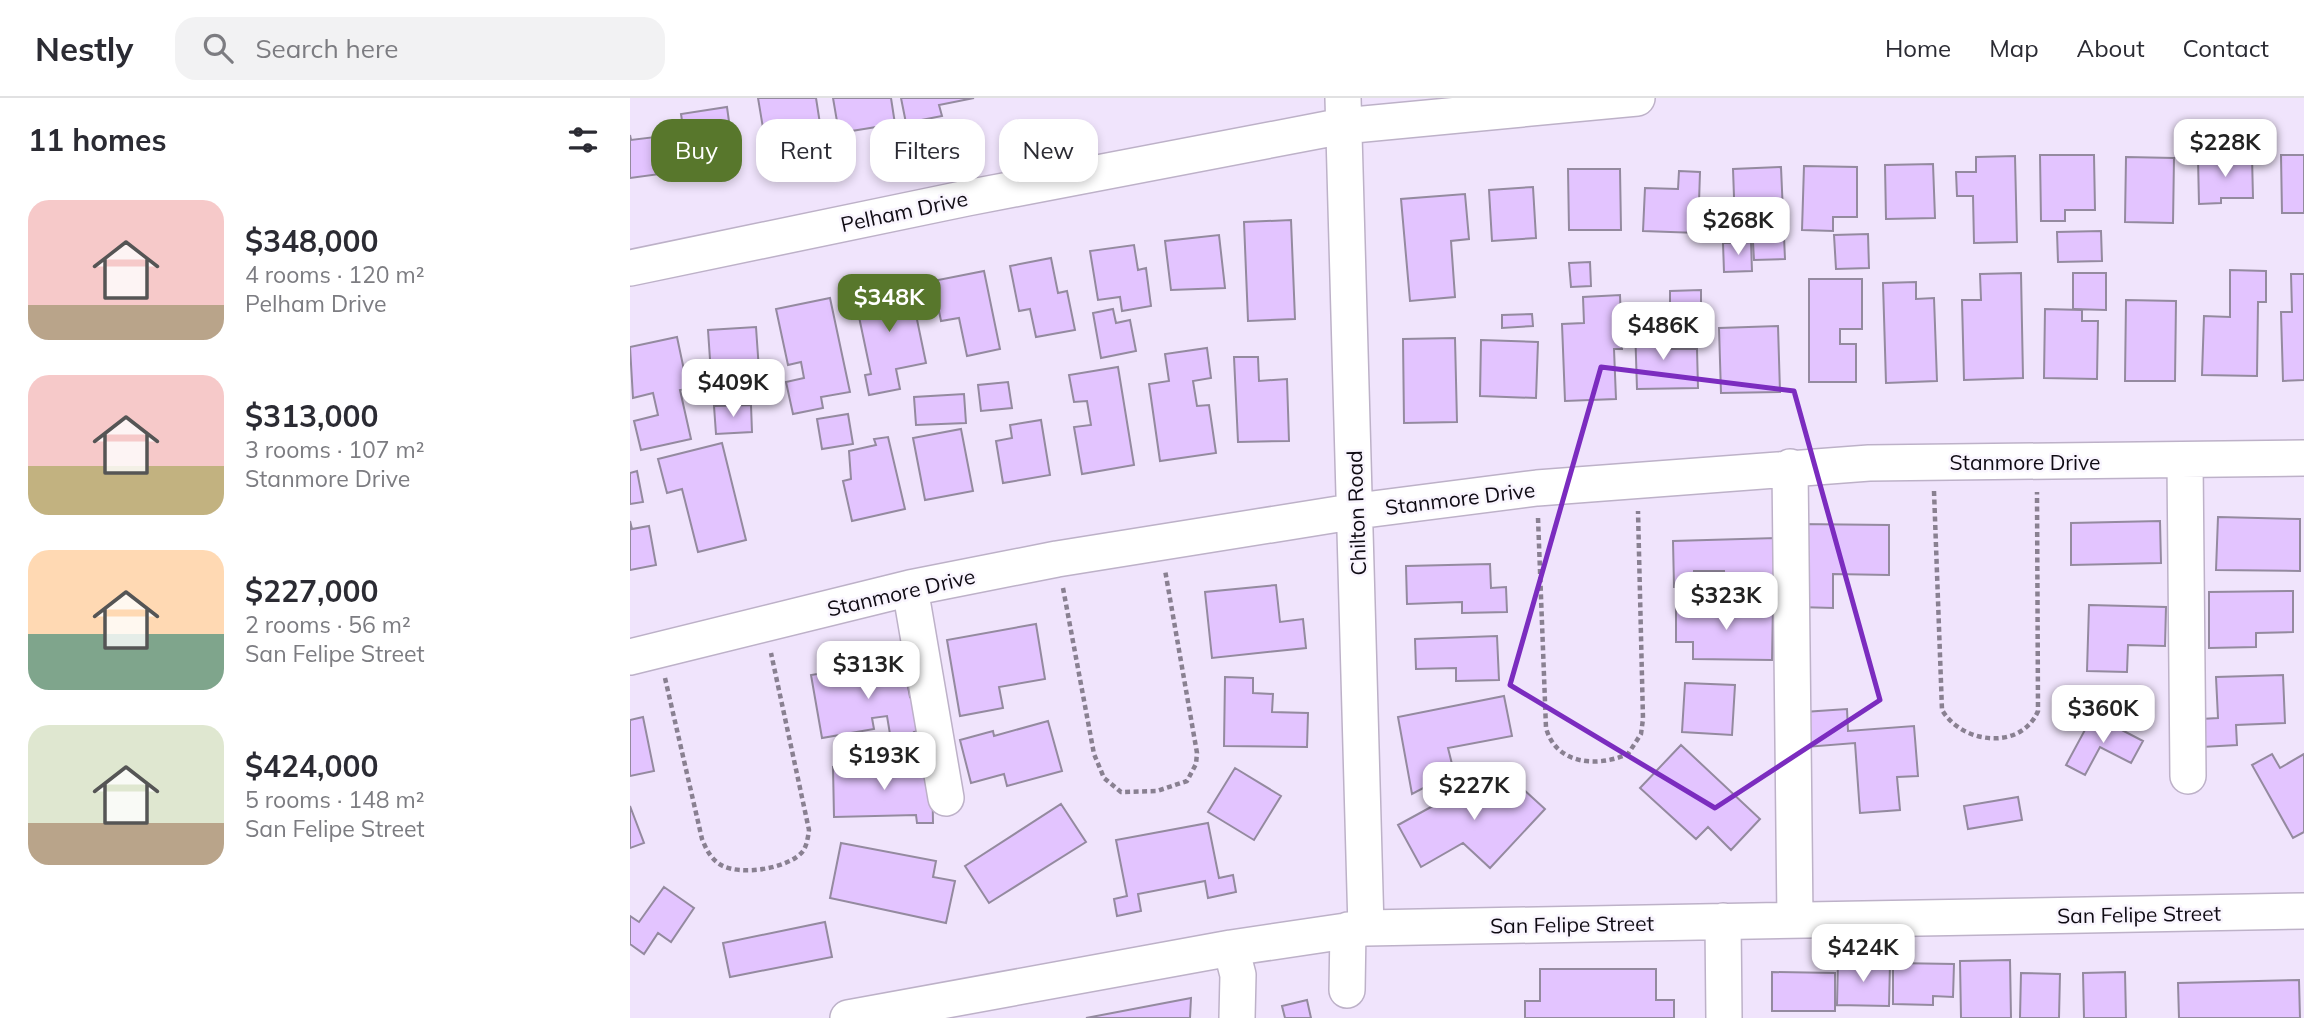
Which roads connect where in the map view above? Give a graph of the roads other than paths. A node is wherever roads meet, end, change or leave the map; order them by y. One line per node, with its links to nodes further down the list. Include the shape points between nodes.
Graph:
1 (1637, 98): 2 (street, Pelham Drive)
2 (1343, 112): 3 (street, Pelham Drive, via 967,198); 7 (street, Chilton Road)
3 (630, 268)
4 (2304, 458): 5 (street, Stanmore Drive)
5 (2185, 461): 6 (street, Stanmore Drive); 10 (street)
6 (1790, 467): 7 (street, Stanmore Drive, via 1537,488); 13 (street)
7 (1357, 511): 8 (street, Stanmore Drive, via 1160,541); 15 (street, Chilton Road)
8 (910, 589): 9 (street, Stanmore Drive); 11 (street)
9 (644, 654)
10 (2188, 776)
11 (946, 798)
12 (2304, 911): 13 (street, San Felipe Street)
13 (1795, 920): 14 (street, San Felipe Street)
14 (1723, 921): 15 (street, San Felipe Street); 20 (street)
15 (1357, 929): 16 (street, San Felipe Street); 17 (street, Chilton Road)
16 (1231, 948): 18 (street, San Felipe Street); 19 (street, via 1238,975)
17 (1347, 990)
18 (848, 1018)
19 (1237, 1018)
20 (1724, 1018)

